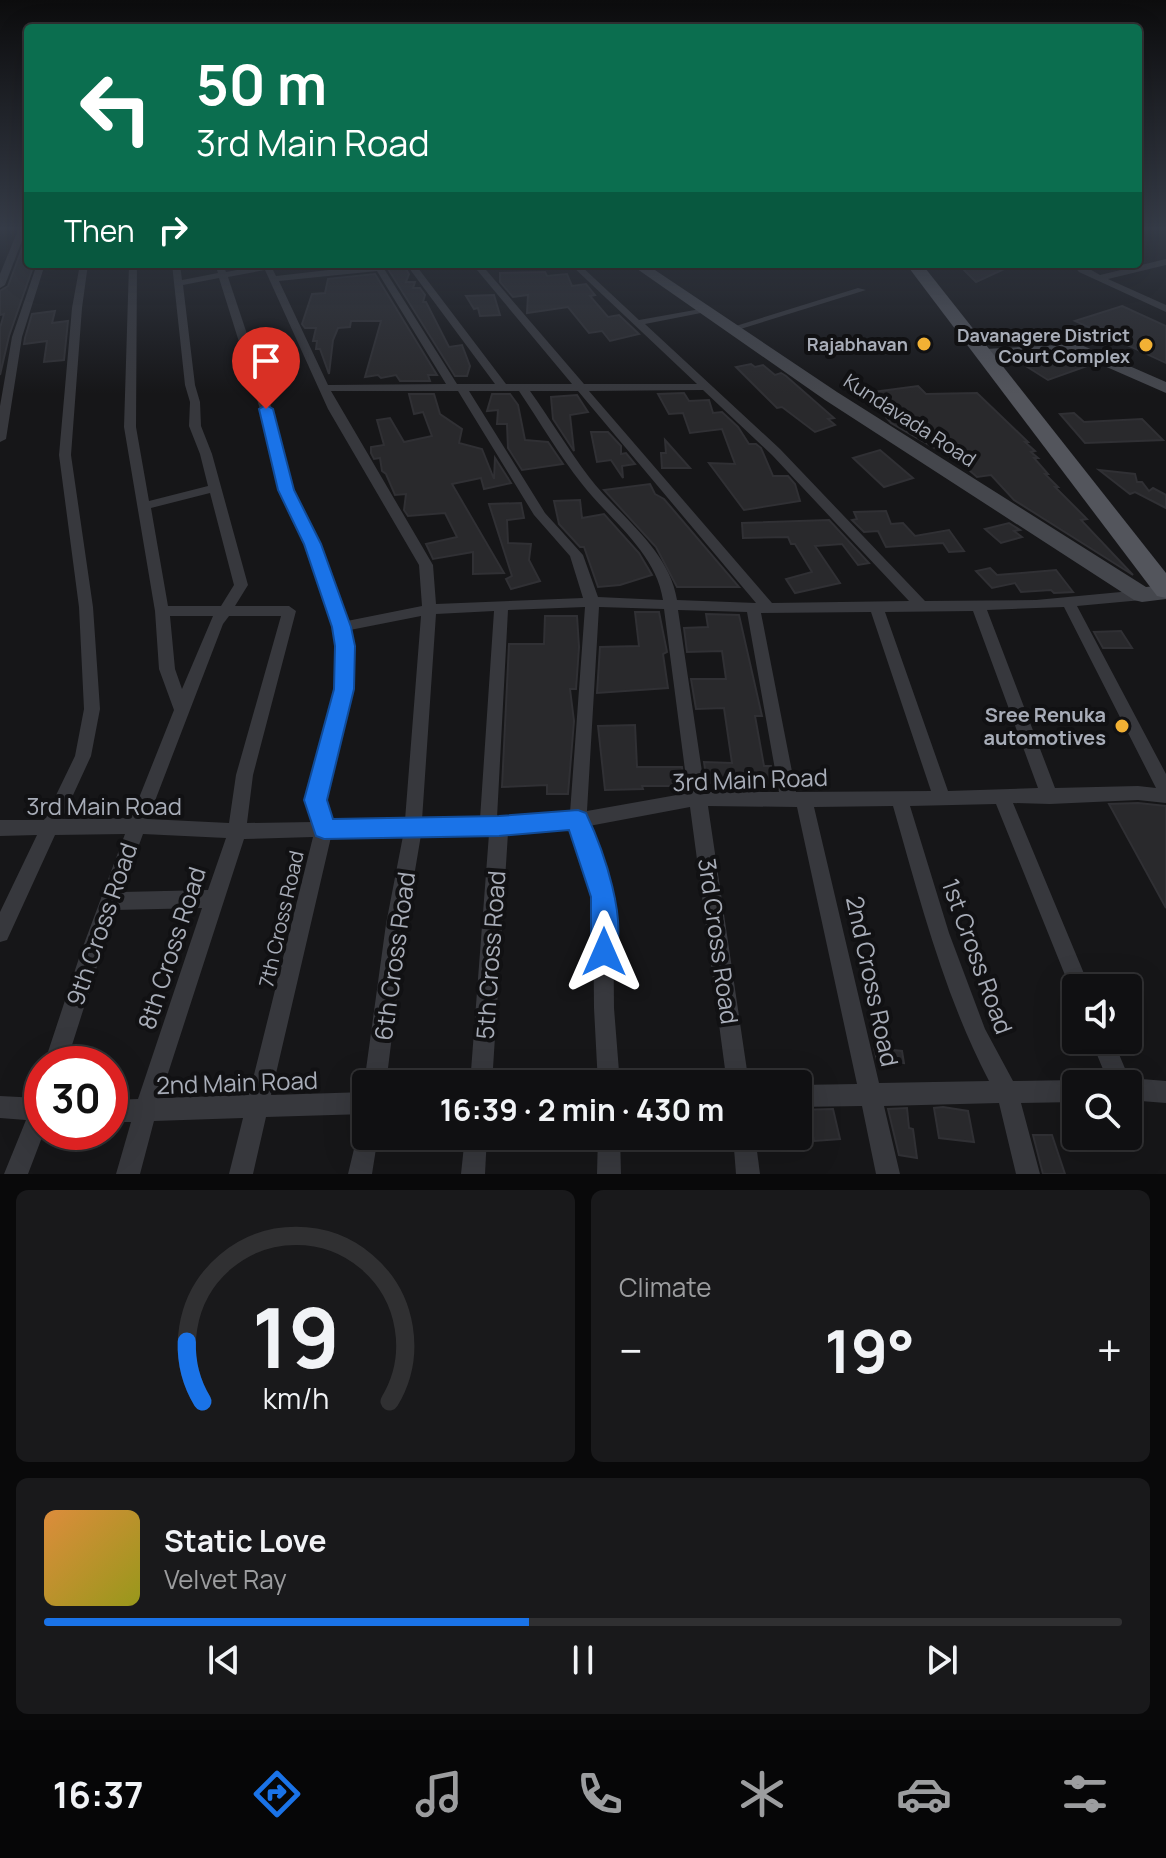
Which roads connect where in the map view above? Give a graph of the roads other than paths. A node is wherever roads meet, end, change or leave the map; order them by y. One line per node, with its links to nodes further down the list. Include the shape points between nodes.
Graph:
1 (34, 285): 28 (street, via 17,337)
2 (80, 285): 57 (street, via 65,455 86,607 92,709 83,756)
3 (133, 285): 30 (street, via 130,427)
4 (178, 285): 29 (street, 9th Cross Road, via 195,426)
5 (225, 285): 44 (street, 7th Cross Road, via 286,490 313,544)
6 (276, 285): 23 (street, 6th Cross Road)
7 (390, 285): 24 (street)
8 (426, 285): 25 (street)
9 (494, 285): 26 (street)
10 (596, 285): 18 (street)
11 (667, 285): 17 (street, Kundavada Road)
12 (929, 285): 20 (main road)
13 (1117, 285): 15 (street)
14 (861, 290): 19 (street)
15 (1161, 303): 16 (street)
16 (1166, 309)
17 (703, 310): 18 (street); 19 (street, Kundavada Road)
18 (637, 323): 22 (street)
19 (731, 329): 32 (street, Kundavada Road)
20 (985, 354): 27 (street, via 1079,349); 31 (main road)
21 (522, 387): 25 (street); 26 (street); 35 (street, 3rd Cross Road, via 586,481 649,552 668,588)
22 (708, 387): 26 (street); 38 (street)
23 (325, 388): 24 (street); 41 (street, 6th Cross Road, via 426,565)
24 (458, 388): 25 (street); 33 (street, via 540,515 576,555)
25 (503, 388)
26 (581, 388): 40 (street)
27 (1166, 388)
28 (0, 439)
29 (214, 488): 30 (street); 43 (street, 9th Cross Road, via 241,585)
30 (145, 506): 42 (street)
31 (1166, 591): 32 (street)
32 (1142, 595): 34 (street)
33 (592, 602): 35 (street); 39 (street); 53 (street)
34 (1068, 602): 36 (street); 46 (street)
35 (668, 603): 40 (street); 51 (street, 3rd Cross Road)
36 (978, 605): 38 (street); 49 (street)
37 (876, 606): 38 (street); 40 (street); 48 (street)
38 (921, 606)
39 (501, 607): 41 (street); 55 (street, 5th Cross Road)
40 (760, 607): 52 (street, 2nd Cross Road)
41 (429, 609): 44 (street); 58 (street, 6th Cross Road)
42 (162, 611): 43 (street); 45 (street, via 167,669)
43 (225, 611): 45 (street, 9th Cross Road); 60 (street, via 289,611 248,754)
44 (342, 627): 59 (street, 7th Cross Road, via 344,689 315,800)
45 (182, 711): 54 (street, 9th Cross Road)
46 (1166, 793): 49 (street, 3rd Main Road)
47 (1001, 795): 48 (street, 3rd Main Road); 49 (street, 3rd Main Road); 64 (street)
48 (941, 796): 50 (street, 3rd Main Road)
49 (1050, 797)
50 (899, 798): 52 (street, 3rd Main Road); 73 (street, 1st Cross Road, via 930,907 976,1035)
51 (697, 799): 52 (street, 3rd Main Road); 53 (street, 3rd Main Road); 69 (street, 3rd Cross Road)
52 (797, 800): 75 (street, 2nd Cross Road)
53 (578, 820): 55 (street, 3rd Main Road); 68 (street, via 603,897)
54 (136, 826): 57 (street, 3rd Main Road); 60 (street, 3rd Main Road); 62 (street, 9th Cross Road)
55 (494, 826): 58 (street, 3rd Main Road); 67 (street, 5th Cross Road)
56 (0, 828): 57 (street, 3rd Main Road)
57 (50, 828): 63 (street)
58 (413, 828): 59 (street, 3rd Main Road); 66 (street, 6th Cross Road)
59 (324, 829): 60 (street, 3rd Main Road); 78 (street, 7th Cross Road)
60 (237, 831): 61 (street, 8th Cross Road)
61 (215, 898): 62 (street); 81 (street, 8th Cross Road)
62 (111, 901): 65 (street, 9th Cross Road)
63 (0, 933)
64 (1074, 974)
65 (60, 1046)
66 (377, 1070)
67 (482, 1070)
68 (608, 1070)
69 (736, 1070)
70 (1142, 1090): 72 (street)
71 (1062, 1091): 73 (street)
72 (1166, 1092)
73 (1007, 1093): 75 (street); 95 (street, 1st Cross Road)
74 (812, 1096): 75 (street)
75 (872, 1096): 94 (street, 2nd Cross Road)
76 (352, 1104): 78 (street, 2nd Main Road)
77 (0, 1107): 79 (street)
78 (259, 1107): 81 (street, 2nd Main Road); 89 (street, 7th Cross Road)
79 (24, 1108)
80 (128, 1111): 81 (street, 2nd Main Road)
81 (145, 1111): 88 (street, 8th Cross Road)
82 (26, 1150): 87 (street)
83 (364, 1150): 90 (street)
84 (475, 1150): 91 (street)
85 (609, 1150): 92 (street)
86 (745, 1150): 93 (street)
87 (16, 1174)
88 (128, 1174)
89 (241, 1174)
90 (360, 1174)
91 (473, 1174)
92 (609, 1174)
93 (748, 1174)
94 (888, 1174)
95 (1028, 1174)

